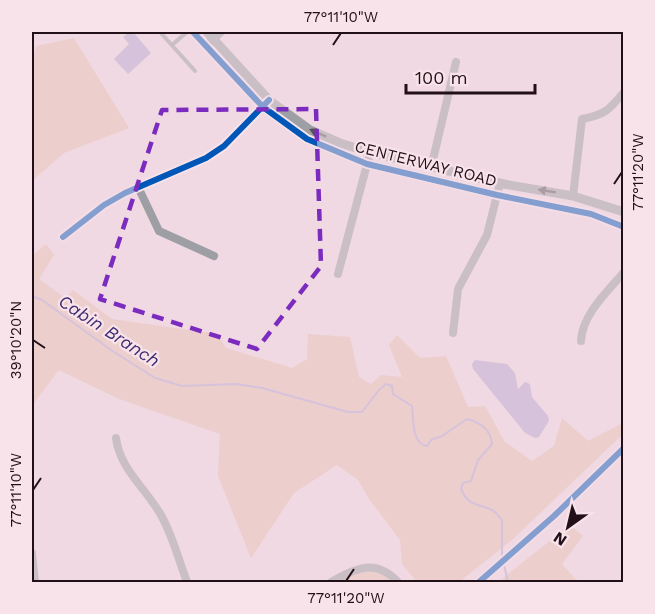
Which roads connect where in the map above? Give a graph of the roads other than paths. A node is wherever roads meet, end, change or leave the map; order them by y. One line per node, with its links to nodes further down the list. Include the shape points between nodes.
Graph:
1 (160, 32): 6 (lane)
2 (187, 32): 6 (lane)
3 (194, 32): 5 (street, CENTERWAY ROAD)
4 (221, 32): 5 (street)
5 (209, 39): 10 (street, CENTERWAY ROAD)
6 (172, 45): 8 (lane)
7 (456, 62): 13 (street)
8 (195, 71)
9 (624, 92): 17 (street, via 609,110 582,119)
10 (266, 104): 11 (street, CENTERWAY ROAD, one-way to 10, via 310,130); 12 (street, CENTERWAY ROAD, via 307,140); 15 (street, via 224,146)
11 (370, 153): 12 (street); 13 (street, CENTERWAY ROAD)
12 (367, 164): 16 (street, CENTERWAY ROAD); 23 (street)
13 (431, 168): 14 (street, CENTERWAY ROAD)
14 (500, 183): 16 (street); 17 (street, CENTERWAY ROAD, one-way to 14)
15 (139, 189): 20 (street, via 104,205); 21 (street, via 159,231)
16 (497, 195): 19 (street, CENTERWAY ROAD, via 591,214); 24 (street, via 487,235 458,289)
17 (573, 196): 18 (street, CENTERWAY ROAD)
18 (624, 212)
19 (624, 227)
20 (63, 237)
21 (214, 256)
22 (624, 272): 25 (street, via 581,328)
23 (338, 274)
24 (453, 333)
25 (581, 341)
26 (116, 438): 30 (street, via 123,464 164,519)
27 (624, 448): 33 (street)
28 (32, 553): 29 (street)
29 (35, 582)
30 (187, 582)
31 (331, 582): 32 (street, via 362,568 375,567)
32 (398, 582)
33 (479, 582)

